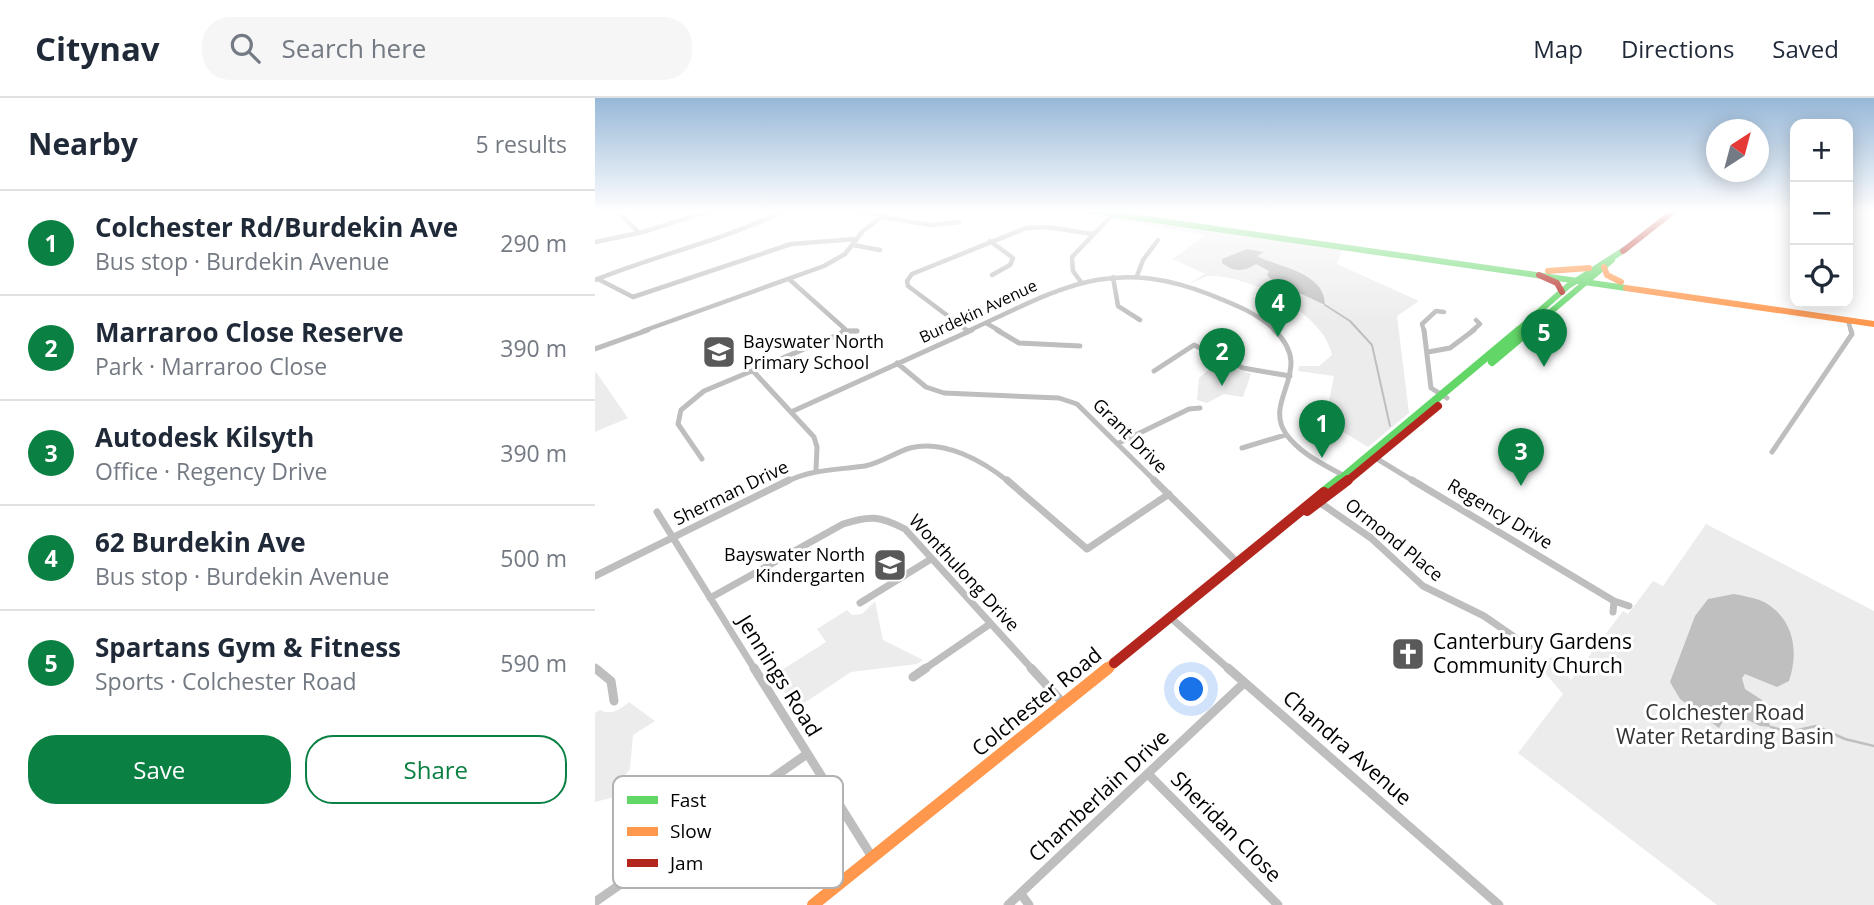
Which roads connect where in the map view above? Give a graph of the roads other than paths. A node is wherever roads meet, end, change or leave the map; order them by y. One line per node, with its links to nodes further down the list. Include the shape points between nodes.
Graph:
1 (681, 249): 20 (street)
2 (777, 249): 20 (street, via 633,298)
3 (848, 249): 21 (street, via 829,264)
4 (873, 249): 12 (street)
5 (971, 249): 33 (street, via 917,270 907,281)
6 (1000, 249): 15 (street, via 1013,258 1010,265)
7 (1080, 249): 22 (street, via 1072,257 1073,271)
8 (1152, 249): 17 (street)
9 (1366, 249): 13 (main road)
10 (1626, 249): 14 (main road, Colchester Road)
11 (1626, 249): 19 (main road, Colchester Road)
12 (880, 250)
13 (1472, 264): 16 (main road); 19 (main road)
14 (1604, 267): 19 (main road, Colchester Road); 23 (main road, via 1607,275)
15 (992, 275)
16 (1538, 275): 19 (main road); 24 (main road, via 1557,283)
17 (1137, 276): 18 (street, Burdekin Avenue); 40 (street, Burdekin Avenue, via 1177,282 1258,315 1291,349 1294,363)
18 (1113, 277): 22 (street, Burdekin Avenue); 26 (street, via 1118,306)
19 (1584, 277): 23 (main road); 24 (main road, Colchester Road); 27 (main road); 41 (main road, Colchester Road)
20 (596, 279)
21 (789, 279): 31 (street); 35 (street)
22 (1081, 282): 30 (street, Burdekin Avenue)
23 (1621, 282): 28 (main road)
24 (1562, 292): 41 (main road, Colchester Road)
25 (1444, 312): 36 (street, via 1436,311 1422,322)
26 (1140, 320)
27 (1848, 320): 28 (main road); 47 (street, via 1852,334)
28 (1874, 321)
29 (1478, 322): 36 (street, via 1448,350)
30 (986, 323): 33 (street, Burdekin Avenue); 34 (street, via 1019,343)
31 (844, 331): 32 (street); 38 (street)
32 (857, 331)
33 (968, 331): 37 (street, Burdekin Avenue)
34 (1080, 346)
35 (595, 349)
36 (1428, 352): 41 (street, via 1431,388)
37 (897, 363): 43 (street, Burdekin Avenue); 45 (street, Grant Drive, via 926,387 944,393 1059,398 1077,404)
38 (753, 370): 43 (street); 49 (street, via 704,391 681,410 678,424)
39 (1154, 371): 40 (street, via 1194,345 1243,368)
40 (1290, 376): 44 (street, Burdekin Avenue, via 1279,416)
41 (1445, 396): 48 (main road, Colchester Road)
42 (1200, 408): 45 (street)
43 (791, 412): 50 (street, via 814,437)
44 (1285, 435): 46 (street); 51 (street)
45 (1119, 443): 52 (street, Grant Drive)
46 (1242, 448)
47 (1772, 452)
48 (1373, 456): 51 (main road, Colchester Road); 60 (street, Regency Drive)
49 (702, 459)
50 (816, 470): 52 (street, Sherman Drive, via 874,464 923,446 970,456 990,466 1087,549); 55 (street, Sherman Drive)
51 (1346, 477): 53 (main road, Colchester Road)
52 (1169, 494): 57 (street, Grant Drive)
53 (1317, 500): 57 (main road, Colchester Road); 66 (street, Ormond Place, via 1371,538 1423,586 1483,616)
54 (656, 512): 55 (street, Jennings Road)
55 (673, 537): 58 (street, Sherman Drive); 59 (street, Jennings Road)
56 (931, 559): 59 (street, Wonthulong Drive, via 899,524 862,518 836,527); 61 (street); 65 (street, Wonthulong Drive)
57 (1238, 563): 64 (main road, Colchester Road)
58 (595, 576)
59 (710, 597): 72 (street, Jennings Road)
60 (1614, 601): 62 (street, Regency Drive); 63 (street)
61 (860, 603)
62 (1629, 606)
63 (1613, 612)
64 (1171, 618): 69 (street, Chandra Avenue); 71 (main road, Colchester Road)
65 (990, 624): 68 (street); 71 (street, Wonthulong Drive)
66 (1529, 647)
67 (595, 668): 70 (street, via 610,677)
68 (913, 677)
69 (1244, 683): 73 (street, Chamberlain Drive); 87 (street, Chandra Avenue)
70 (614, 701)
71 (1064, 704): 77 (main road, Colchester Road)
72 (807, 754): 74 (street); 75 (street, Jennings Road)
73 (1148, 774): 81 (street, Chamberlain Drive); 86 (street, Sheridan Close)
74 (776, 776)
75 (821, 776)
76 (843, 812): 77 (street, Jennings Road)
77 (872, 858): 78 (main road, Colchester Road)
78 (843, 881)
79 (615, 888): 82 (street)
80 (834, 888): 83 (main road, Colchester Road)
81 (1021, 894): 84 (street, Chamberlain Drive); 85 (street)
82 (595, 902)
83 (813, 905)
84 (1009, 905)
85 (1029, 905)
86 (1279, 905)
87 (1499, 905)

